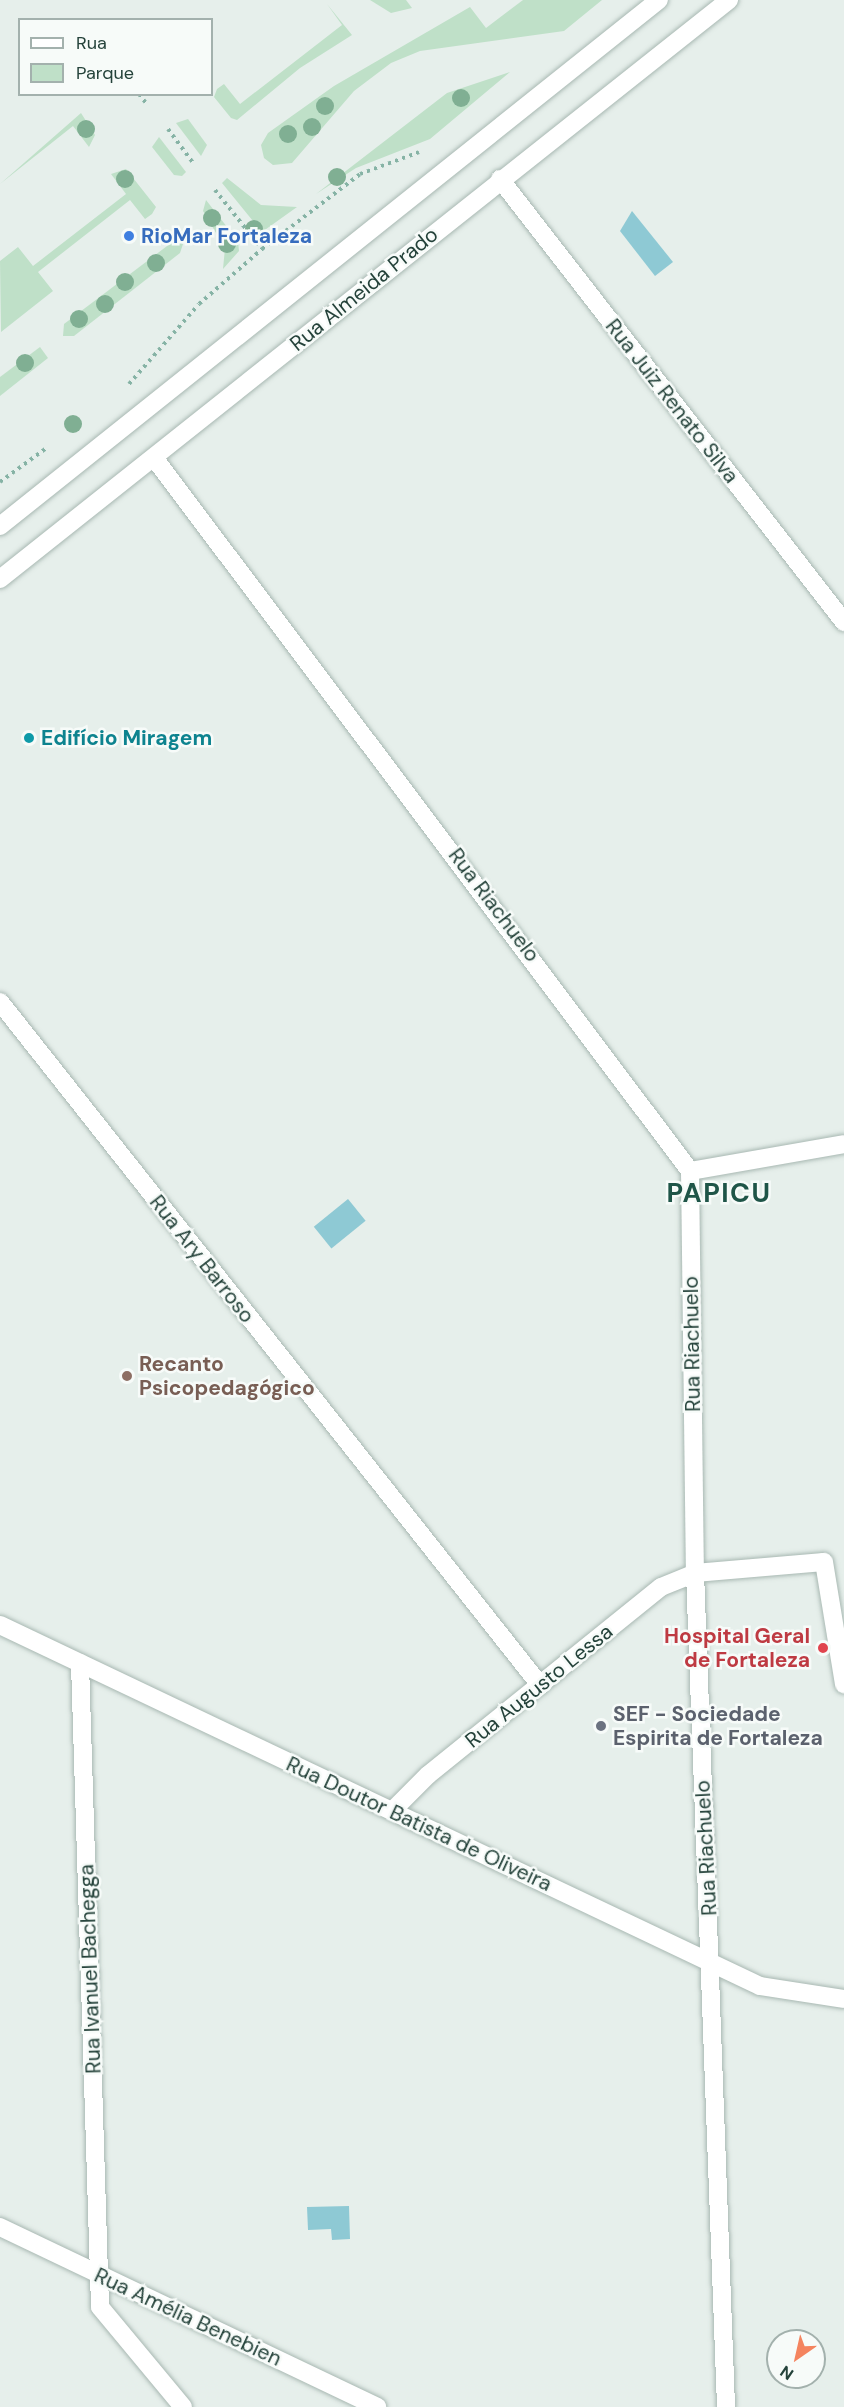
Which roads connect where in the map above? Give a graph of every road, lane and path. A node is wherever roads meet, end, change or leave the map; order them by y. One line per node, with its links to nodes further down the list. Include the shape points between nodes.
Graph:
1 (659, 0): 15 (street, Rua Almeida Prado)
2 (729, 0): 8 (street, Rua Almeida Prado)
3 (141, 96): 4 (path)
4 (146, 103)
5 (168, 129): 7 (path)
6 (426, 149): 10 (path, via 360,174)
7 (194, 164)
8 (500, 179): 13 (street, Rua Almeida Prado); 17 (street, Rua Juiz Renato Silva)
9 (215, 190): 10 (path)
10 (262, 249): 11 (path, via 199,304)
11 (123, 390)
12 (58, 440): 14 (path)
13 (155, 459): 16 (street, Rua Almeida Prado); 20 (street, Rua Riachuelo)
14 (0, 482)
15 (0, 526)
16 (0, 579)
17 (844, 622)
18 (0, 1002): 25 (street, Rua Ary Barroso)
19 (844, 1144): 20 (street)
20 (690, 1171): 21 (street, Rua Riachuelo)
21 (695, 1573): 24 (street, Rua Augusto Lessa, via 824,1562); 25 (street, Rua Augusto Lessa, via 661,1587); 27 (street, Rua Riachuelo)
22 (0, 1625): 23 (street, Rua Doutor Batista de Oliveira)
23 (80, 1663): 26 (street, Rua Doutor Batista de Oliveira); 30 (street, Rua Ivanuel Bachegga)
24 (844, 1684)
25 (540, 1685): 26 (street, Rua Augusto Lessa)
26 (392, 1811): 27 (street, Rua Doutor Batista de Oliveira)
27 (711, 1962): 28 (street, Rua Doutor Batista de Oliveira, via 760,1986); 33 (street, Rua Riachuelo)
28 (844, 1999)
29 (0, 2227): 30 (street, Rua Amélia Benebien)
30 (100, 2275): 31 (street, Rua Ivanuel Bachegga, via 100,2307); 32 (street, Rua Amélia Benebien)
31 (183, 2407)
32 (377, 2407)
33 (726, 2407)

